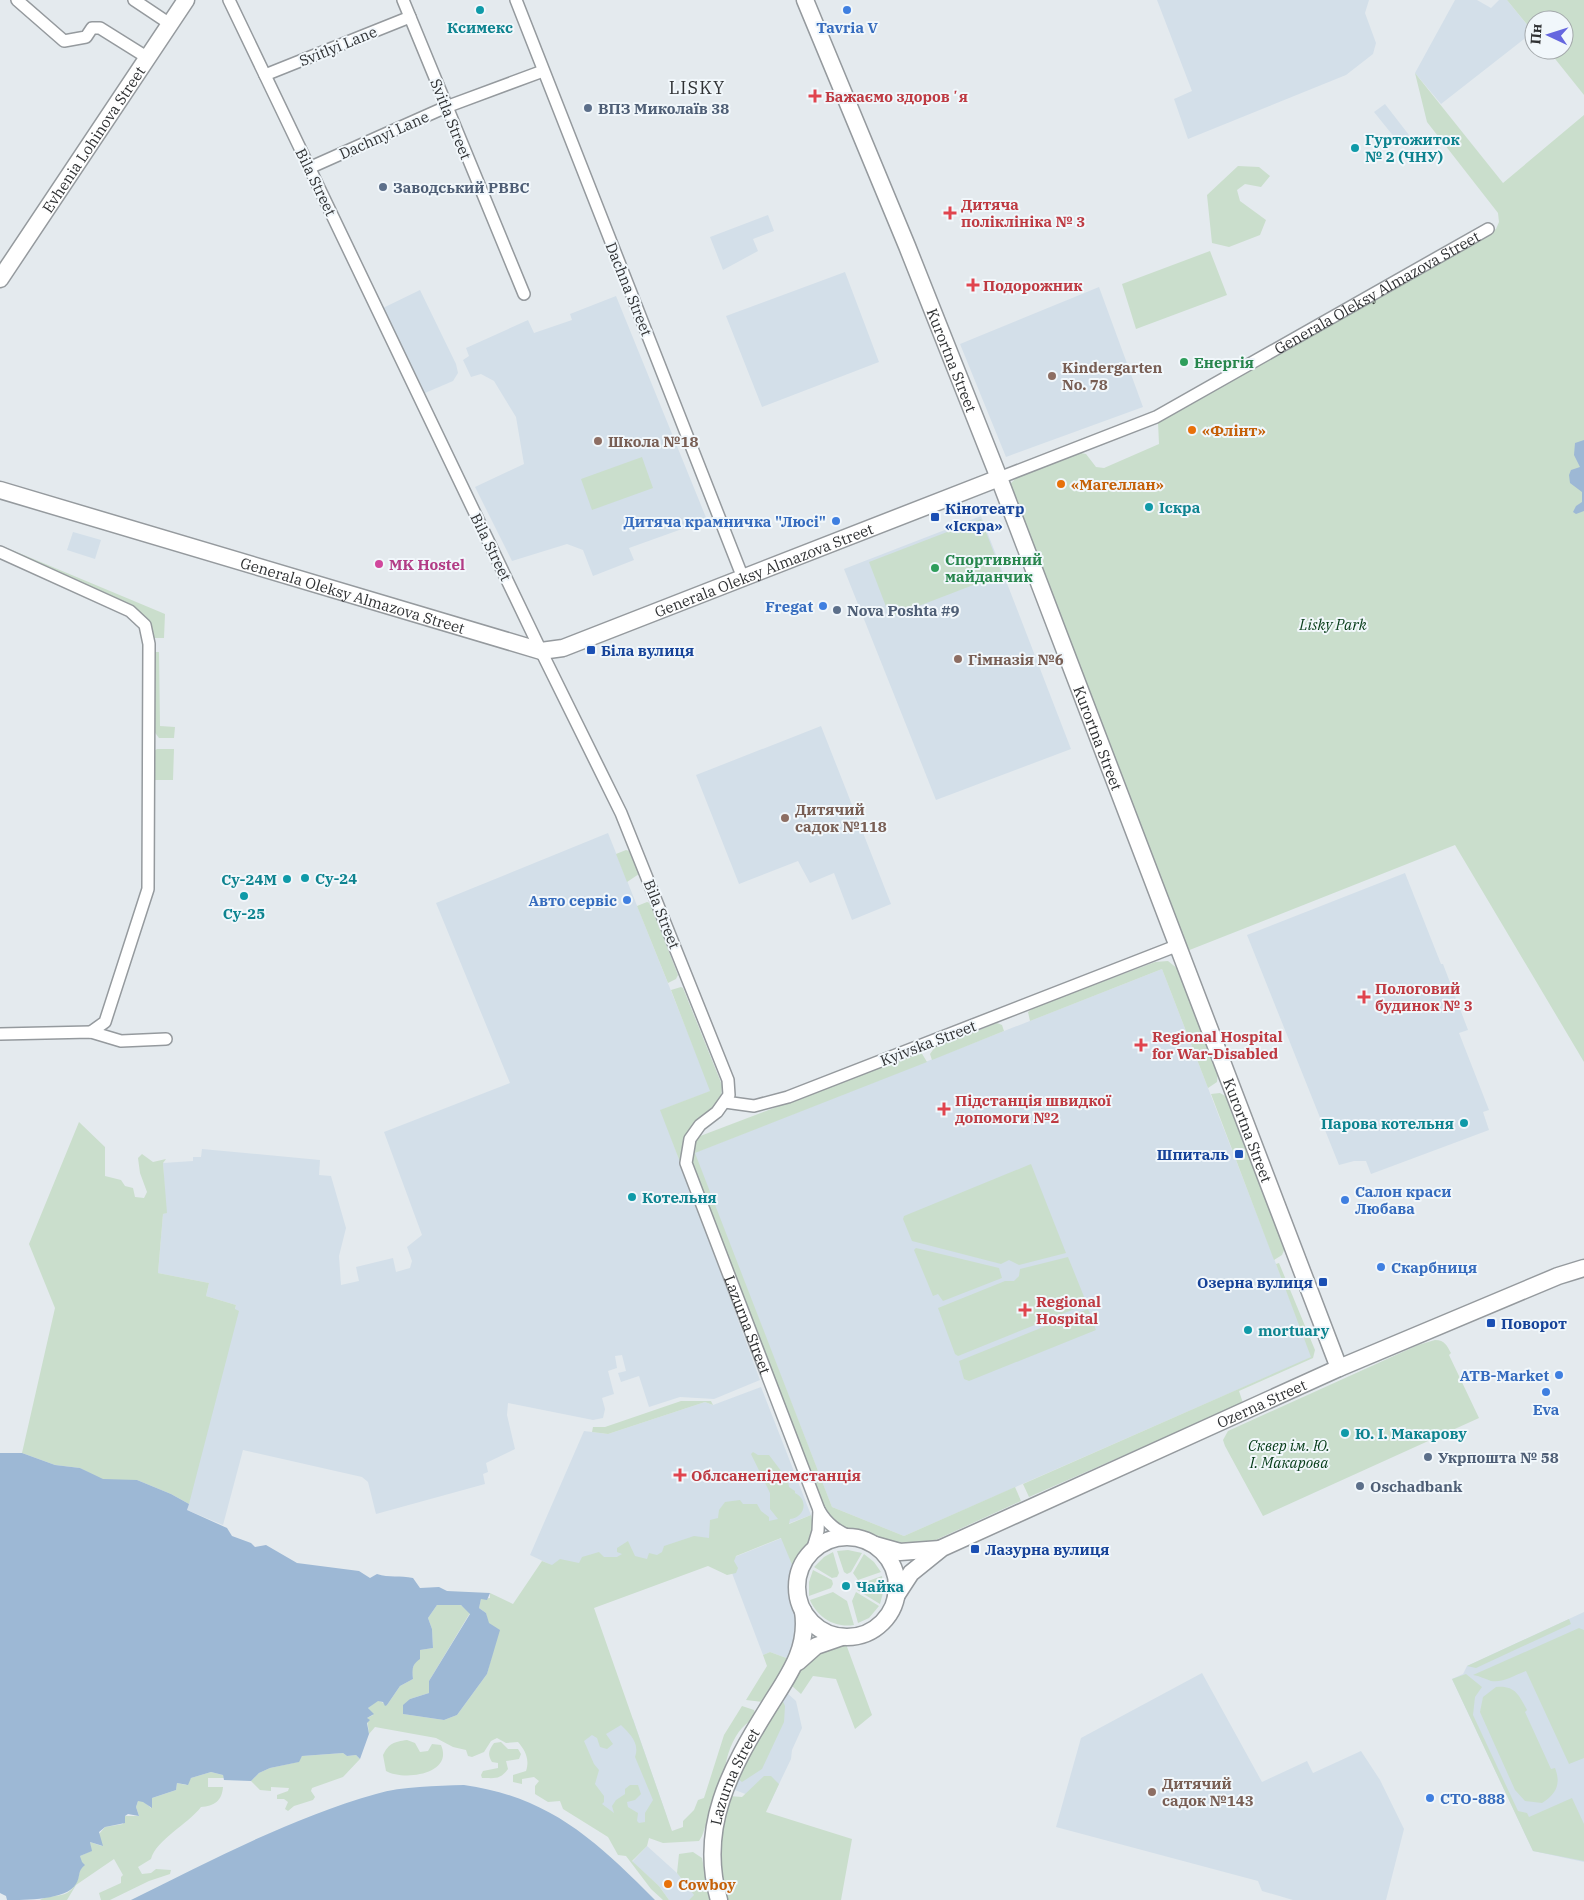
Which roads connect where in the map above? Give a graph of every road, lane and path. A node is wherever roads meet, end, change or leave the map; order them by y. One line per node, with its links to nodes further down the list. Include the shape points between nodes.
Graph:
1 (17, 0): 10 (street, via 64,41 86,37 92,28 100,28)
2 (134, 0): 9 (street)
3 (186, 0): 9 (street, Evhenia Lohinova Street)
4 (229, 0): 12 (street, Bila Street)
5 (403, 0): 8 (street, Svitla Street)
6 (516, 0): 11 (street, Dachna Street)
7 (805, 0): 18 (street, Kurortna Street)
8 (410, 17): 12 (street, Svitlyi Lane); 13 (street, Svitla Street)
9 (170, 24): 10 (street, Evhenia Lohinova Street)
10 (148, 58): 16 (street, Evhenia Lohinova Street)
11 (543, 71): 13 (street, Dachnyi Lane); 21 (street, Dachna Street)
12 (265, 75): 14 (street, Bila Street)
13 (446, 107): 14 (street, Dachnyi Lane); 17 (street, Svitla Street)
14 (309, 168): 22 (street, Bila Street)
15 (1488, 229): 18 (street, Generala Oleksy Almazova Street, via 1156,417)
16 (0, 280)
17 (524, 294)
18 (998, 478): 21 (street, Generala Oleksy Almazova Street); 23 (street, Kurortna Street)
19 (0, 490): 22 (street, Generala Oleksy Almazova Street)
20 (0, 552): 24 (street, via 130,611 144,625 149,644 148,889 106,1022)
21 (743, 578): 22 (street, Generala Oleksy Almazova Street, via 563,648)
22 (541, 651): 27 (street, Bila Street, via 627,828 728,1080 729,1095)
23 (1176, 946): 27 (street, Kyivska Street, via 788,1097 754,1106); 29 (street, Kurortna Street)
24 (91, 1032): 25 (street); 26 (street, via 121,1041)
25 (0, 1034)
26 (166, 1039)
27 (725, 1102): 30 (street, Lazurna Street, via 690,1139 686,1163)
28 (1584, 1268): 29 (street, Ozerna Street)
29 (1339, 1368): 33 (street, Ozerna Street)
30 (819, 1510): 31 (street, Lazurna Street, via 828,1523); 34 (street, Lazurna Street, via 818,1531)
31 (851, 1537): 32 (street); 34 (street, via 830,1539)
32 (874, 1545): 33 (street, Ozerna Street, via 900,1552); 35 (street, via 886,1556 894,1571)
33 (942, 1548): 35 (street, Ozerna Street, via 911,1573)
34 (812, 1550): 36 (street, via 798,1576 797,1594)
35 (896, 1596): 37 (street, via 887,1617 875,1628 861,1635)
36 (803, 1611): 37 (street, via 815,1626); 38 (street, Lazurna Street, via 803,1642)
37 (842, 1637): 38 (street, Lazurna Street, via 816,1646)
38 (795, 1665): 39 (street, Lazurna Street, via 743,1750 717,1812 711,1858)
39 (719, 1900)

